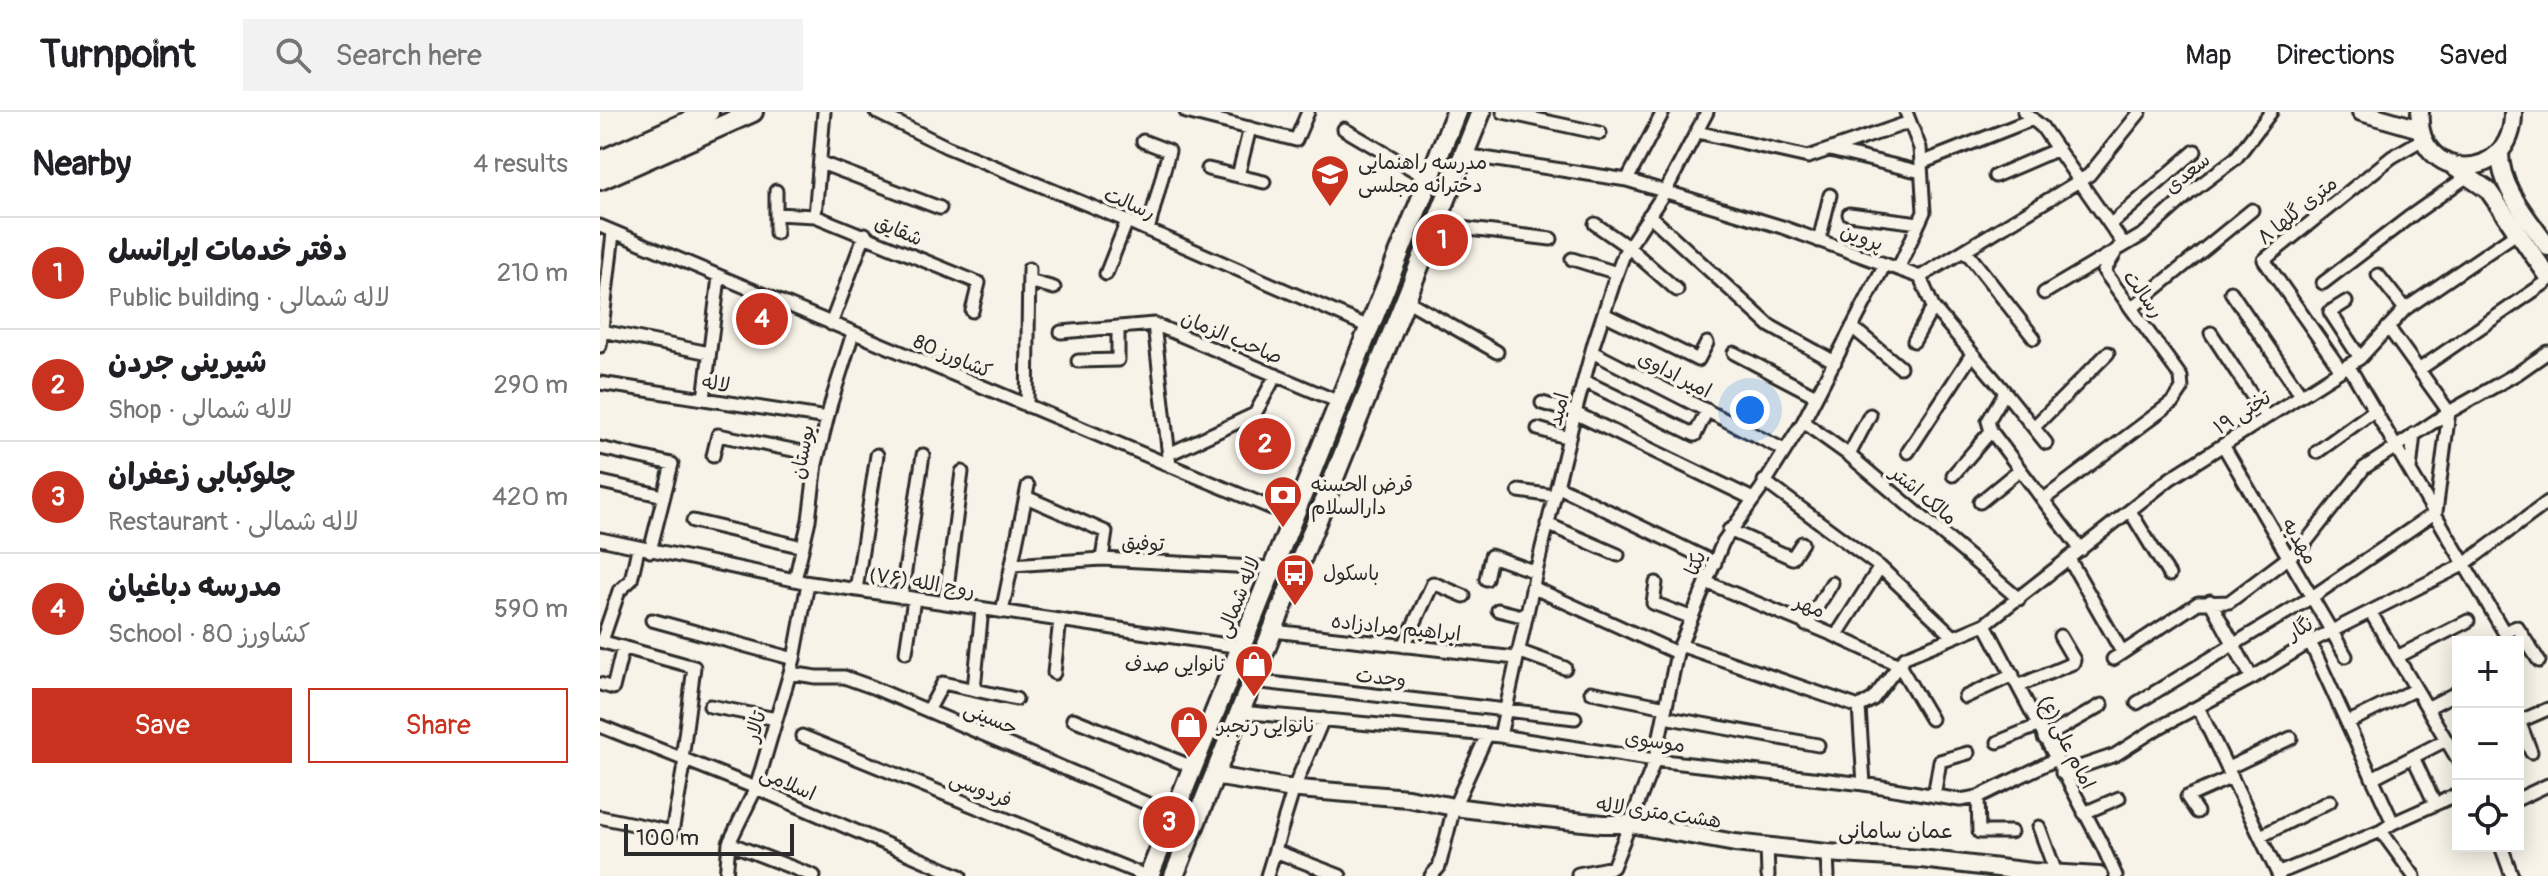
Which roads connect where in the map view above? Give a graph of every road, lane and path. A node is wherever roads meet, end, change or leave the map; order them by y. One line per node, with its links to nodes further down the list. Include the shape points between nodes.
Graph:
1 (709, 112): 29 (main road)
2 (753, 112): 39 (main road)
3 (824, 112): 30 (street)
4 (876, 112): 51 (street, رسالت)
5 (1186, 112): 19 (street)
6 (1308, 112): 19 (street, via 1296,140)
7 (1456, 112): 38 (main road, لاله شمالی)
8 (1481, 112): 28 (main road)
9 (1503, 112): 22 (street)
10 (1663, 112): 40 (street)
11 (1707, 112): 21 (street, امید)
12 (2140, 112): 37 (street)
13 (2271, 112): 69 (street, سعدی, via 2236,158)
14 (2361, 112): 18 (street)
15 (2513, 112): 27 (street, via 2514,126)
16 (2028, 114): 24 (street, رسالت); 32 (street)
17 (1908, 117): 25 (street); 32 (street)
18 (2415, 124): 31 (street, via 2434,154); 117 (street, ۸ متری گلها, via 2392,157 2264,260)
19 (1250, 128): 35 (street)
20 (1344, 129): 38 (street)
21 (1697, 132): 25 (street, via 1808,157); 42 (street, امید)
22 (1600, 133)
23 (1143, 141): 57 (street, via 1169,151)
24 (2058, 149): 36 (street); 37 (street, رسالت)
25 (1830, 150): 32 (street)
26 (2195, 151): 55 (street)
27 (2500, 153): 31 (street, via 2476,166); 66 (street, via 2504,182)
28 (1464, 155): 40 (street, پروین); 54 (main road)
29 (600, 161)
30 (821, 163): 45 (street); 50 (street)
31 (2449, 164): 34 (street)
32 (1921, 168): 52 (street, via 1924,212)
33 (1208, 169): 35 (street)
34 (2469, 175): 58 (street, via 2488,190); 79 (street)
35 (1238, 176): 41 (street)
36 (1995, 176)
37 (2084, 178): 55 (street, رسالت); 68 (street)
38 (1429, 179): 63 (main road, لاله شمالی)
39 (600, 180)
40 (1627, 180): 42 (street, پروین)
41 (1264, 182)
42 (1666, 190): 49 (street, امید); 64 (street, پروین)
43 (776, 191): 47 (street)
44 (1830, 195): 64 (street)
45 (940, 208)
46 (2252, 210): 87 (street)
47 (776, 214): 50 (street, شقایق); 60 (street)
48 (1849, 214): 52 (street)
49 (1649, 215): 65 (street, امید); 115 (street, via 1770,326)
50 (815, 216): 61 (street, شقایق)
51 (1127, 221): 57 (street, رسالت); 74 (street)
52 (1919, 223): 72 (street)
53 (1595, 224): 65 (street)
54 (1436, 225): 62 (street); 67 (main road)
55 (2110, 225): 69 (street, رسالت, via 2122,242)
56 (600, 226): 59 (street, کشاورز 80)
57 (1148, 230): 95 (street, رسالت)
58 (2518, 232): 78 (street); 88 (street, تختی ۱۹)
59 (613, 233): 76 (street, کشاورز 80); 91 (street)
60 (776, 233)
61 (865, 234): 89 (street, شقایق, via 979,283); 92 (street)
62 (1551, 239)
63 (1404, 240): 67 (main road); 95 (main road, لاله شمالی)
64 (1819, 241): 71 (street, پروین)
65 (1628, 247): 73 (street, امید); 81 (street)
66 (2548, 247)
67 (1426, 250): 84 (main road)
68 (1965, 250): 77 (street); 102 (street)
69 (2115, 252): 83 (street, سعدی); 87 (street, رسالت, via 2104,271)
70 (1572, 259): 73 (street)
71 (1885, 264): 72 (street, پروین); 96 (street, یکتا)
72 (1898, 269): 77 (street, پروین)
73 (1617, 273): 90 (street, امید)
74 (1106, 274)
75 (2378, 275): 88 (street)
76 (719, 277): 92 (street, کشاورز 80); 109 (street)
77 (1920, 277): 86 (street)
78 (2548, 279): 118 (street)
79 (2323, 283)
80 (1054, 288): 128 (street, via 1029,275)
81 (1677, 290)
82 (2231, 292): 123 (street)
83 (2044, 293)
84 (1406, 300): 106 (street); 215 (main road)
85 (2346, 302): 113 (street, via 2330,312)
86 (1933, 307): 103 (street); 112 (street)
87 (2132, 308): 165 (street, رسالت, via 2181,377 2182,389 2174,401)
88 (2405, 309): 97 (street, تختی ۱۹)
89 (972, 311)
90 (1604, 314): 104 (street, via 1698,360); 107 (street, امید)
91 (602, 316): 98 (street)
92 (831, 324): 100 (street, کشاورز 80)
93 (1154, 324): 94 (street); 119 (street, صاحب الزمان); 154 (street, صاحب الزمان)
94 (1118, 327): 99 (street); 114 (street, via 1118,360)
95 (1369, 327): 126 (main road, لاله شمالی)
96 (1852, 327): 115 (street, یکتا); 116 (street)
97 (2388, 327): 113 (street, تختی ۱۹); 118 (street)
98 (602, 331): 105 (street); 109 (street, لاله)
99 (1061, 332)
100 (853, 333): 128 (street, کشاورز 80); 135 (street, بوستان)
101 (2211, 333): 134 (street)
102 (2034, 338)
103 (1914, 341)
104 (1707, 343)
105 (600, 346)
106 (1497, 352)
107 (1592, 352): 120 (street, امید); 129 (street, امیر اداوی)
108 (2548, 352): 131 (street)
109 (709, 353): 125 (street)
110 (1734, 353): 124 (street)
111 (2108, 353): 137 (street)
112 (1972, 354): 122 (street); 147 (street)
113 (2360, 358): 117 (street, تختی ۱۹)
114 (1078, 361)
115 (1835, 362): 124 (street, یکتا)
116 (1900, 367)
117 (2345, 367): 123 (street, تختی ۱۹); 130 (street)
118 (2420, 369): 131 (street)
119 (1276, 375): 126 (street, صاحب الزمان); 154 (street, via 1255,414)
120 (1584, 381): 129 (street, via 1695,435); 132 (street, امید)
121 (600, 383): 125 (street, لاله)
122 (2005, 392): 137 (street); 139 (street, via 1988,421)
123 (2301, 395): 134 (street, تختی ۱۹)
124 (1816, 396): 136 (street, یکتا)
125 (704, 399): 135 (street, لاله)
126 (1339, 402): 170 (main road, لاله شمالی)
127 (1542, 403): 132 (street)
128 (1027, 406): 154 (street, کشاورز 80)
129 (1707, 410): 146 (street, امیر اداوی)
130 (2375, 410): 144 (street); 148 (street)
131 (2449, 412): 140 (street); 169 (street)
132 (1575, 413): 141 (street, امید); 164 (street)
133 (1870, 415): 152 (street)
134 (2266, 417): 143 (street, تختی ۱۹)
135 (827, 418): 149 (street, بوستان)
136 (1803, 422): 146 (street, یکتا); 152 (street, مالک اشتر)
137 (2035, 426): 142 (street)
138 (1538, 429): 141 (street)
139 (1991, 431): 155 (street); 158 (street)
140 (2414, 434): 144 (street); 156 (street)
141 (1569, 438): 162 (street, امید)
142 (2046, 443)
143 (2223, 445): 168 (street, تختی ۱۹); 180 (street, مهدیه)
144 (2396, 446): 156 (street); 180 (street, via 2364,468 2302,547)
145 (600, 448): 163 (street, via 672,464)
146 (1784, 450): 159 (street, یکتا)
147 (1908, 452)
148 (2317, 452)
149 (818, 455): 153 (street, via 718,435); 176 (street, بوستان)
150 (877, 455): 197 (street)
151 (923, 455): 200 (street)
152 (1849, 455): 201 (street, مالک اشتر)
153 (713, 456)
154 (1170, 460): 170 (street, کشاورز 80)
155 (2019, 470): 165 (street); 166 (street)
156 (2410, 470): 169 (street)
157 (962, 472): 203 (street)
158 (1953, 475)
159 (1764, 481): 164 (street, یکتا); 186 (street)
160 (601, 482): 163 (street)
161 (1519, 491): 162 (street)
162 (1556, 491): 172 (street, امید); 183 (street)
163 (664, 496): 177 (street)
164 (1753, 499): 173 (street, یکتا)
165 (2044, 499): 178 (street)
166 (1980, 502)
167 (2548, 502): 185 (street, نگار)
168 (2130, 511): 178 (street, تختی ۱۹); 189 (street)
169 (2436, 512): 185 (street); 199 (street)
170 (1293, 517): 187 (main road, لاله شمالی)
171 (693, 521): 176 (street)
172 (1547, 524): 179 (street); 188 (street, امید)
173 (1729, 530): 175 (street, via 1792,558); 183 (street, یکتا)
174 (600, 539): 177 (street, روح الله (۷۶))
175 (1802, 543)
176 (803, 547): 191 (street, بوستان)
177 (644, 550): 191 (street, روح الله (۷۶)); 220 (street, via 631,580 619,591)
178 (2081, 550): 182 (street, تختی ۱۹)
179 (1618, 555)
180 (2287, 557): 199 (street, مهدیه); 202 (street, via 2229,602)
181 (1102, 559): 184 (street, توفیق); 184 (street, via 1106,532 1027,492); 187 (street, توفیق)
182 (2069, 559): 201 (street, تختی ۱۹); 202 (street, via 2118,656 2198,603)
183 (1715, 563): 192 (street, یکتا)
184 (1012, 565): 206 (street)
185 (2463, 565): 207 (street, نگار); 232 (street, via 2504,632 2517,627)
186 (1880, 567): 217 (street); 219 (street)
187 (1273, 568): 225 (main road, لاله شمالی)
188 (1536, 572): 190 (street, via 1491,556); 196 (street, امید)
189 (2169, 575)
190 (1486, 579)
191 (795, 580): 193 (street, روح الله (۷۶))
192 (1706, 582): 209 (street, یکتا); 214 (street, مهر)
193 (808, 583): 197 (street, روح الله (۷۶)); 231 (street, تالار)
194 (1656, 583): 209 (street, via 1653,603)
195 (1832, 583): 214 (street)
196 (1532, 587): 208 (street, امید); 226 (street)
197 (856, 590): 200 (street, روح الله (۷۶))
198 (1464, 596): 223 (street, via 1433,583)
199 (2312, 597): 216 (street, مهدیه); 222 (street)
200 (908, 598): 203 (street, روح الله (۷۶)); 227 (street)
201 (2019, 599): 213 (street, تختی ۱۹)
202 (2210, 601): 222 (street)
203 (945, 603): 204 (street, روح الله (۷۶))
204 (982, 609): 206 (street, روح الله (۷۶)); 241 (street)
205 (1498, 610): 208 (street)
206 (1002, 612): 211 (street, روح الله (۷۶))
207 (2371, 613): 216 (street, نگار); 230 (street)
208 (1526, 617): 228 (street, امید)
209 (1690, 617): 226 (street, یکتا)
210 (652, 620): 231 (street)
211 (1060, 620): 225 (street, روح الله (۷۶)); 236 (street)
212 (2468, 621): 230 (street)
213 (1985, 624): 219 (street, تختی ۱۹); 238 (street, امام علی (ع))
214 (1806, 625): 217 (street, مهر)
215 (1273, 631): 223 (street, ابراهیم مرادزاده); 239 (main road)
216 (2332, 631): 221 (street, نگار); 229 (street, مهدیه)
217 (1836, 636): 233 (street, مهر)
218 (2060, 636): 238 (street, via 2073,663)
219 (1954, 637): 233 (street, تختی ۱۹, via 1905,657)
220 (601, 641): 224 (street)
221 (2310, 642): 237 (street, نگار); 264 (street)
222 (2234, 645): 237 (street); 247 (street)
223 (1404, 646): 228 (street, ابراهیم مرادزاده)
224 (623, 647): 240 (street, via 613,688); 279 (street, via 694,667)
225 (1241, 647): 282 (main road, لاله شمالی)
226 (1679, 649): 250 (street); 257 (street, یکتا)
227 (906, 652)
228 (1517, 654): 234 (street, ابراهیم مرادزاده); 253 (street, امید)
229 (2346, 656)
230 (2397, 657): 242 (street)
231 (794, 659): 235 (street, تالار)
232 (2539, 661)
233 (1899, 665): 250 (street, via 1873,699); 262 (street)
234 (1565, 668)
235 (790, 673): 255 (street, حسینی, via 844,677); 259 (street, تالار)
236 (1054, 673)
237 (2252, 678): 251 (street, نگار)
238 (2015, 680): 245 (street); 266 (street, امام علی (ع))
239 (1253, 681): 253 (street, وحدت); 256 (main road)
240 (600, 684)
241 (974, 689): 246 (street); 255 (street, via 943,683)
242 (2416, 689): 252 (street); 264 (street)
243 (1591, 692): 257 (street)
244 (2452, 695): 252 (street)
245 (1965, 697)
246 (1016, 699)
247 (2137, 703)
248 (2102, 705): 270 (street)
249 (710, 706): 259 (street)
250 (1859, 707): 287 (street)
251 (2198, 707): 283 (street); 284 (street, نگار, via 2115,755)
252 (2427, 708): 274 (street)
253 (1506, 709): 258 (street, وحدت); 269 (street, امید)
254 (2548, 709): 263 (street)
255 (928, 711): 301 (street, حسینی)
256 (1240, 712): 261 (street, موسوی); 285 (main road)
257 (1665, 712): 273 (street); 281 (street, یکتا)
258 (1575, 718)
259 (776, 719): 289 (street, تالار)
260 (1073, 719): 282 (street)
261 (1323, 719): 269 (street, موسوی); 290 (street)
262 (1931, 719)
263 (2524, 720)
264 (2347, 723): 286 (street)
265 (600, 726): 279 (street, اسلامی)
266 (2037, 726): 270 (street, امام علی (ع)); 272 (street)
267 (2524, 734): 276 (street)
268 (802, 736): 322 (street, فردوسی)
269 (1493, 736): 281 (street, موسوی); 298 (street, امید)
270 (2044, 738): 280 (street, امام علی (ع))
271 (2291, 738): 283 (street)
272 (1998, 742)
273 (1818, 745)
274 (2452, 747)
275 (2452, 749): 278 (street)
276 (2531, 752)
277 (1968, 753): 291 (street, via 1940,761)
278 (2413, 757): 286 (street); 297 (street)
279 (683, 759): 289 (street, اسلامی); 302 (street, via 672,832)
280 (2056, 759): 284 (street, امام علی (ع)); 293 (street, موسوی)
281 (1655, 760): 287 (street, موسوی); 304 (street, یکتا)
282 (1193, 767): 301 (main road, لاله شمالی)
283 (2230, 772): 299 (street, via 2187,797); 308 (street)
284 (2062, 773): 300 (street, امام علی (ع))
285 (1214, 776): 290 (street, هشت متری لاله); 316 (main road)
286 (2372, 778): 303 (street)
287 (1864, 784): 291 (street, موسوی)
288 (2548, 785): 292 (street)
289 (756, 788): 309 (street, تالار); 321 (street, اسلامی)
290 (1294, 788): 298 (street, هشت متری لاله); 312 (street)
291 (1934, 796): 293 (street, موسوی)
292 (2524, 796)
293 (1978, 797): 307 (street, via 1979,832)
294 (2452, 797): 297 (street)
295 (2119, 798): 300 (street)
296 (2330, 801): 308 (street)
297 (2435, 804): 303 (street)
298 (1454, 807): 304 (street, هشت متری لاله); 325 (street, امید, via 1439,867)
299 (2197, 812)
300 (2084, 813): 330 (street, امام علی (ع))
301 (1174, 815): 311 (main road, لاله شمالی)
302 (600, 817)
303 (2393, 823): 306 (street)
304 (1630, 824): 310 (street, هشت متری لاله); 326 (street, یکتا, via 1613,867)
305 (2039, 827): 317 (street)
306 (2381, 831): 318 (street); 331 (street)
307 (2011, 832)
308 (2261, 836): 318 (street)
309 (729, 843): 319 (street, تالار); 320 (street)
310 (1767, 846): 314 (street, هشت متری لاله); 327 (street)
311 (1161, 848): 316 (main road, via 1157,872); 322 (main road, لاله شمالی)
312 (1275, 851): 323 (street); 324 (street)
313 (2503, 852): 332 (street)
314 (1827, 853): 315 (street, هشت متری لاله, via 1921,859); 328 (street)
315 (1964, 870): 317 (street, هشت متری لاله)
316 (1176, 872)
317 (2056, 873): 329 (street, هشت متری لاله)
318 (2279, 874)
319 (726, 876)
320 (814, 876)
321 (960, 876)
322 (1147, 876)
323 (1267, 876)
324 (1340, 876)
325 (1431, 876)
326 (1578, 876)
327 (1768, 876)
328 (1828, 876)
329 (2099, 876)
330 (2116, 876)
331 (2414, 876)
332 (2512, 876)

